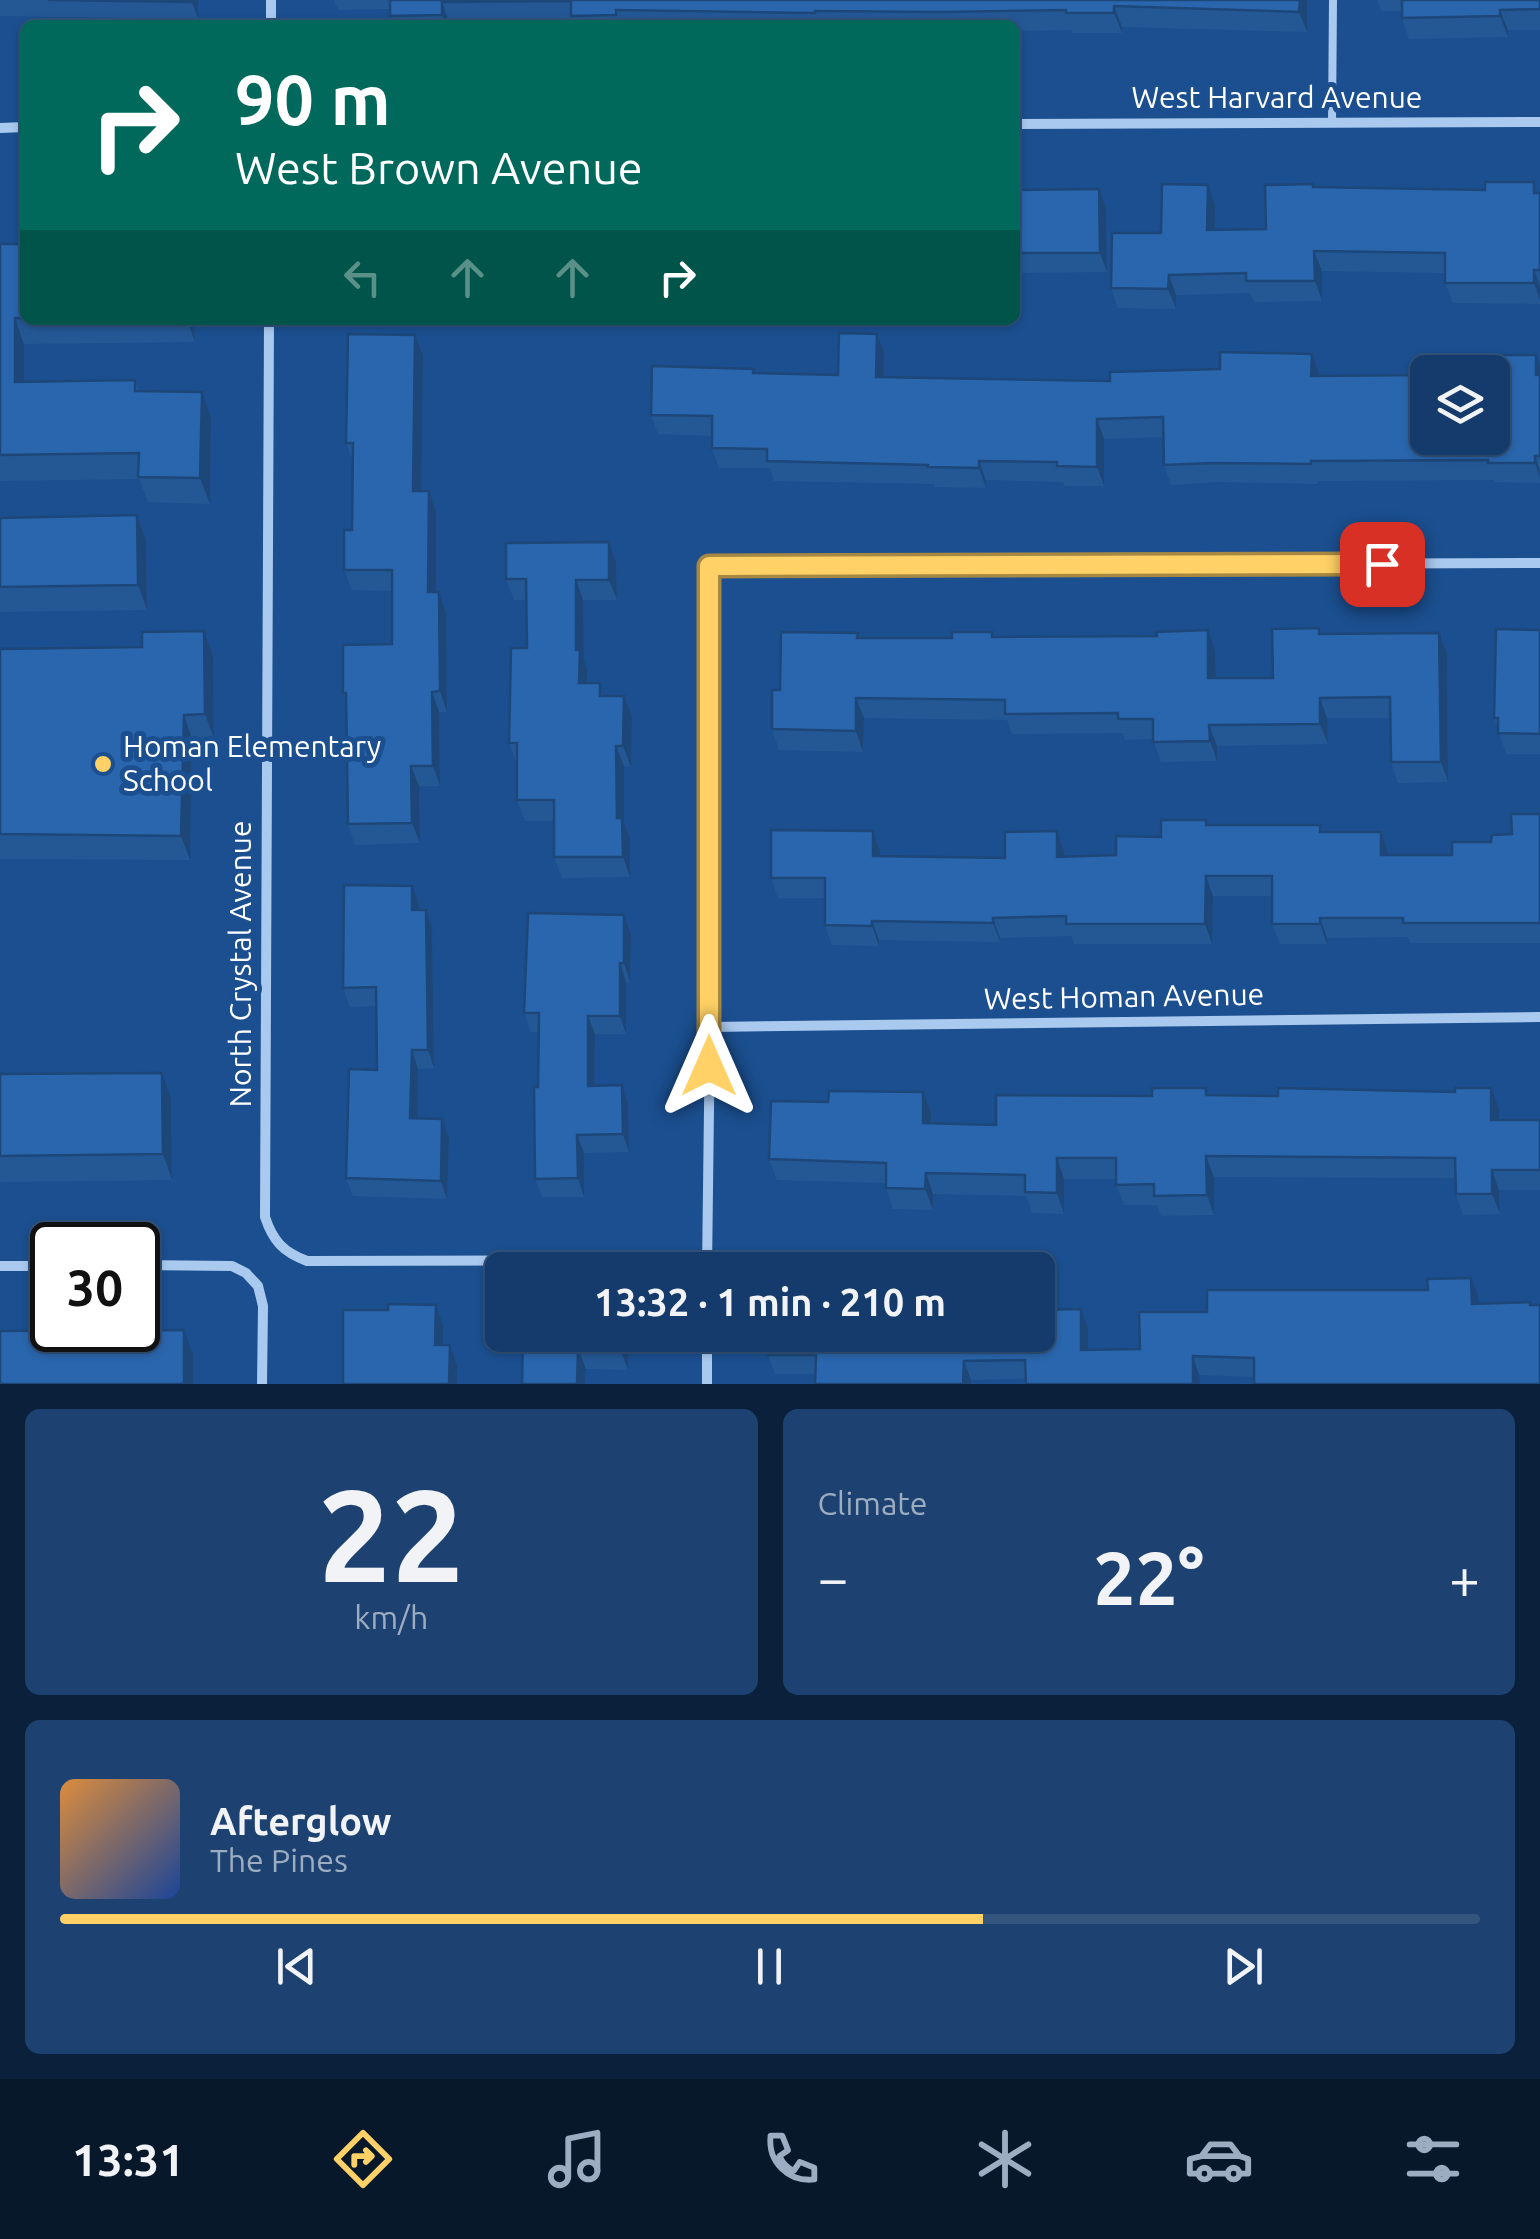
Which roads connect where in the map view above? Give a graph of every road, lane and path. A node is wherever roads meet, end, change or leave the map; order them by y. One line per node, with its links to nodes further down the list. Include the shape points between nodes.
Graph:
1 (1333, 0): 4 (lane)
2 (1540, 122): 4 (street, West Harvard Avenue)
3 (1020, 124): 4 (street, West Harvard Avenue)
4 (1332, 124)
5 (270, 325): 10 (street, North Crystal Avenue, via 265,1217 280,1245 307,1261)
6 (1540, 563): 8 (street, via 709,566)
7 (1540, 1017): 8 (street, West Homan Avenue)
8 (710, 1027): 9 (street)
9 (707, 1252)
10 (485, 1263)
11 (160, 1265): 15 (street, via 232,1266 258,1286)
12 (0, 1266): 13 (street)
13 (30, 1266)
14 (707, 1352): 16 (street)
15 (262, 1384)
16 (707, 1384)

